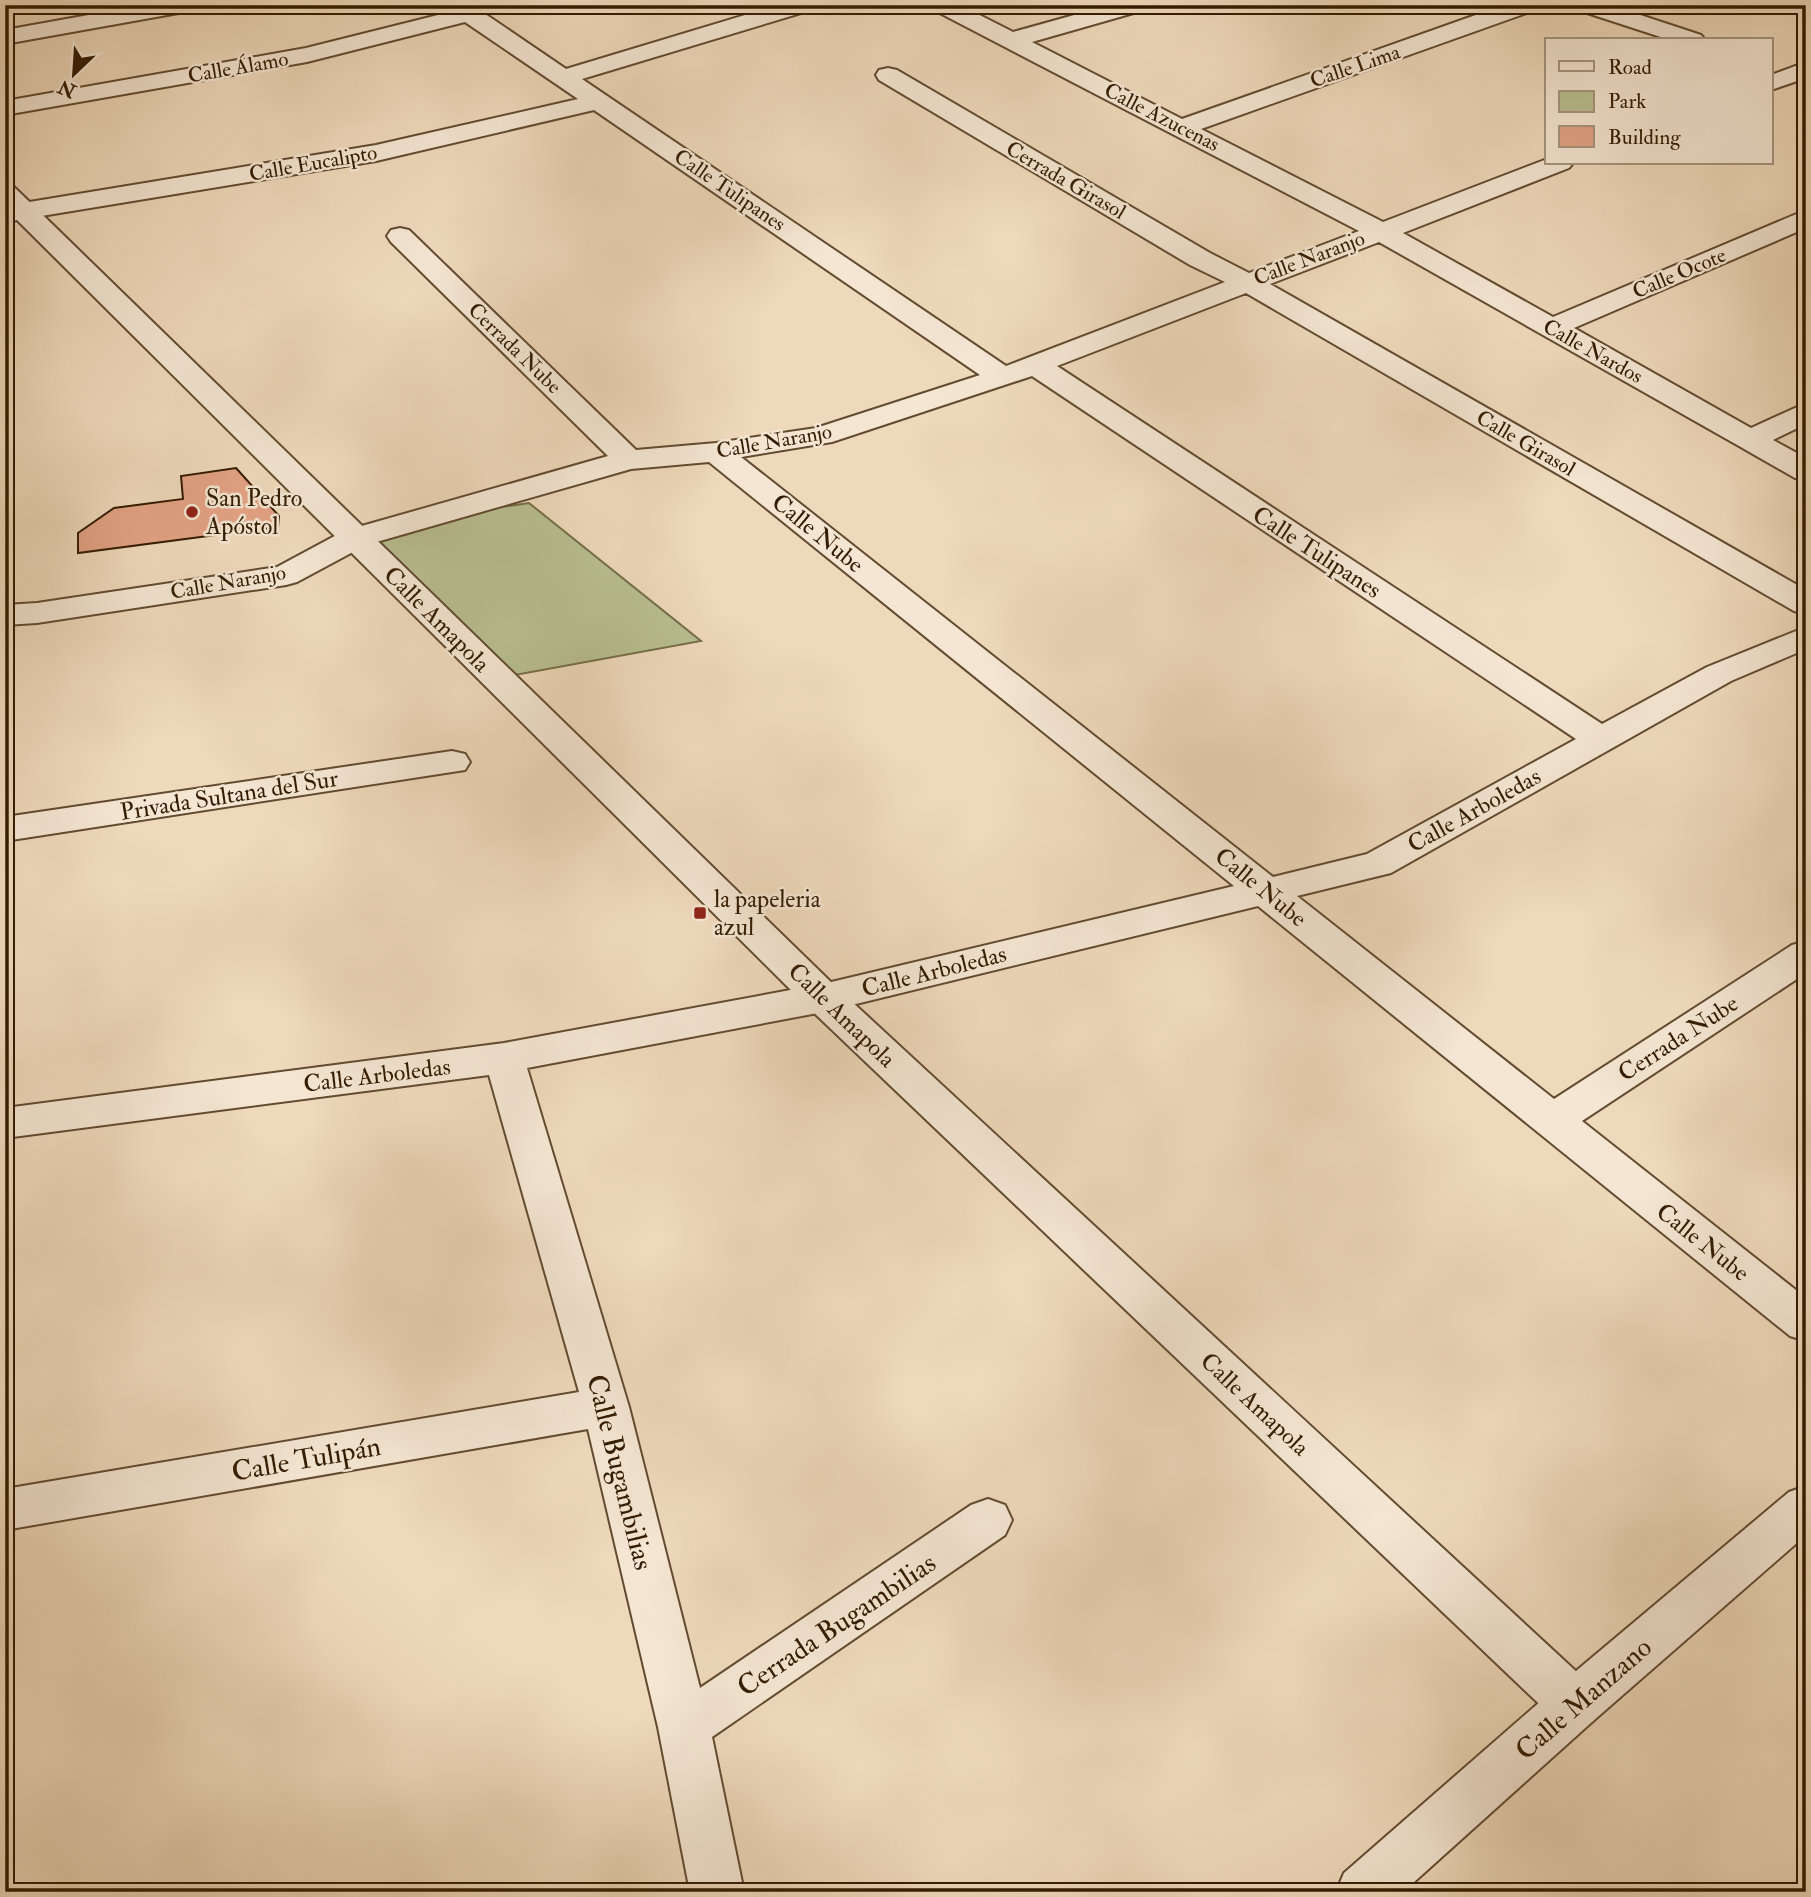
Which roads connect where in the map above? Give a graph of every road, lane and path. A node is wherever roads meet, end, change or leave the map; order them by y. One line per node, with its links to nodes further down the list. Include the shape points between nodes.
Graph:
1 (184, 5): 10 (street)
2 (803, 5): 14 (street)
3 (942, 5): 12 (street, Calle Azucenas)
4 (1136, 5): 12 (street)
5 (1527, 5): 17 (street, Calle Lima)
6 (1586, 5): 9 (street)
7 (1669, 5): 9 (street)
8 (462, 10): 14 (street, Calle Tulipanes); 16 (street, Calle Álamo, via 307,55)
9 (1633, 20): 11 (street)
10 (5, 37)
11 (1687, 38)
12 (1012, 40): 17 (street, Calle Azucenas)
13 (888, 75): 23 (street, Cerrada Girasol, via 1200,259)
14 (564, 77): 15 (street, Calle Tulipanes)
15 (600, 101): 19 (street, Calle Eucalipto, via 376,153); 26 (street, Calle Tulipanes)
16 (5, 108)
17 (1182, 127): 21 (street, Calle Azucenas)
18 (1557, 164): 21 (street, Calle Naranjo)
19 (11, 206): 32 (street, Calle Amapola)
20 (1806, 218): 24 (street, Calle Ocote)
21 (1380, 231): 23 (street, Calle Naranjo); 24 (street, Calle Nardos)
22 (400, 236): 30 (street, Cerrada Nube)
23 (1247, 282): 25 (street, Calle Naranjo); 33 (street, Calle Girasol)
24 (1551, 328): 28 (street, Calle Nardos)
25 (1035, 365): 26 (street, Calle Naranjo); 36 (street, Calle Tulipanes)
26 (1003, 377): 29 (street, Calle Naranjo, via 821,436)
27 (1806, 412): 28 (street)
28 (1750, 440): 31 (street, Calle Nardos)
29 (716, 452): 30 (street, Calle Naranjo); 39 (street, Calle Nube)
30 (629, 460): 32 (street, Calle Naranjo)
31 (1806, 471)
32 (355, 538): 34 (street, Calle Naranjo, via 286,575 37,614); 41 (street, Calle Amapola)
33 (1806, 604)
34 (5, 615)
35 (1806, 637): 36 (street, Calle Arboledas, via 1719,674)
36 (1600, 739): 39 (street, Calle Arboledas, via 1378,864)
37 (452, 762): 38 (street, Privada Sultana del Sur)
38 (5, 829)
39 (1267, 891): 41 (street, Calle Arboledas); 43 (street, Calle Nube)
40 (1806, 954): 43 (street, Cerrada Nube)
41 (823, 998): 42 (street, Calle Arboledas); 50 (street, Calle Amapola)
42 (503, 1058): 44 (street, Calle Arboledas); 46 (street, Calle Bugambilias)
43 (1551, 1121): 45 (street, Calle Nube)
44 (5, 1123)
45 (1806, 1323)
46 (606, 1407): 48 (street, Calle Tulipán); 51 (street, Calle Bugambilias)
47 (1806, 1506): 50 (street, Calle Manzano)
48 (5, 1510)
49 (988, 1520): 51 (street, Cerrada Bugambilias)
50 (1575, 1704): 53 (street, Calle Manzano)
51 (684, 1727): 52 (street, Calle Bugambilias)
52 (717, 1892)
53 (1363, 1892)

